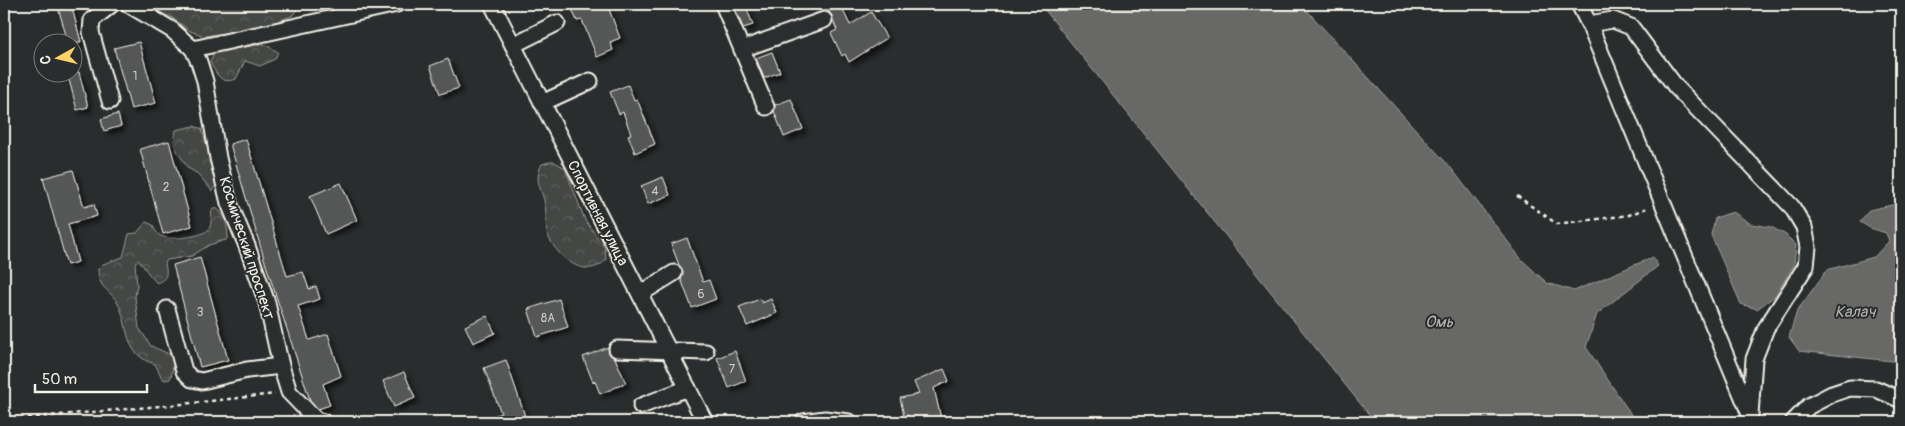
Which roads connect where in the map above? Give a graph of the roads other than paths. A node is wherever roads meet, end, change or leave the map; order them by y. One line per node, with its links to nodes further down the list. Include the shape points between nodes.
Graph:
1 (112, 4): 14 (street, via 92,20 91,32)
2 (128, 4): 11 (street, Космический проспект, via 172,30)
3 (397, 4): 11 (street)
4 (492, 4): 10 (street, Спортивная улица)
5 (723, 4): 12 (street)
6 (1579, 4): 9 (street)
7 (824, 20): 12 (street)
8 (557, 23): 10 (street)
9 (1589, 24): 27 (street); 27 (street, via 1612,20 1631,27 1676,87 1792,208 1804,227 1808,247 1806,266 1766,328 1754,359)
10 (513, 45): 15 (street, Спортивная улица)
11 (192, 49): 23 (street, Космический проспект, via 205,81 229,203 267,303)
12 (742, 49): 16 (street)
13 (590, 81): 15 (street)
14 (110, 101)
15 (542, 103): 18 (street, Спортивная улица)
16 (766, 107)
17 (674, 274): 18 (street)
18 (640, 294): 21 (street, Спортивная улица)
19 (167, 309): 23 (street, via 184,371 192,379 202,381)
20 (618, 349): 21 (street)
21 (669, 351): 22 (street); 24 (street, Спортивная улица)
22 (706, 352)
23 (281, 366): 28 (street, Космический проспект, via 289,392 316,420)
24 (688, 388): 26 (street); 29 (street, Спортивная улица)
25 (1901, 400): 32 (street, via 1876,389 1850,388 1809,406)
26 (640, 406)
27 (1752, 418)
28 (323, 422)
29 (705, 422)
30 (803, 422): 31 (street, via 825,419)
31 (849, 422)
32 (1793, 422)

